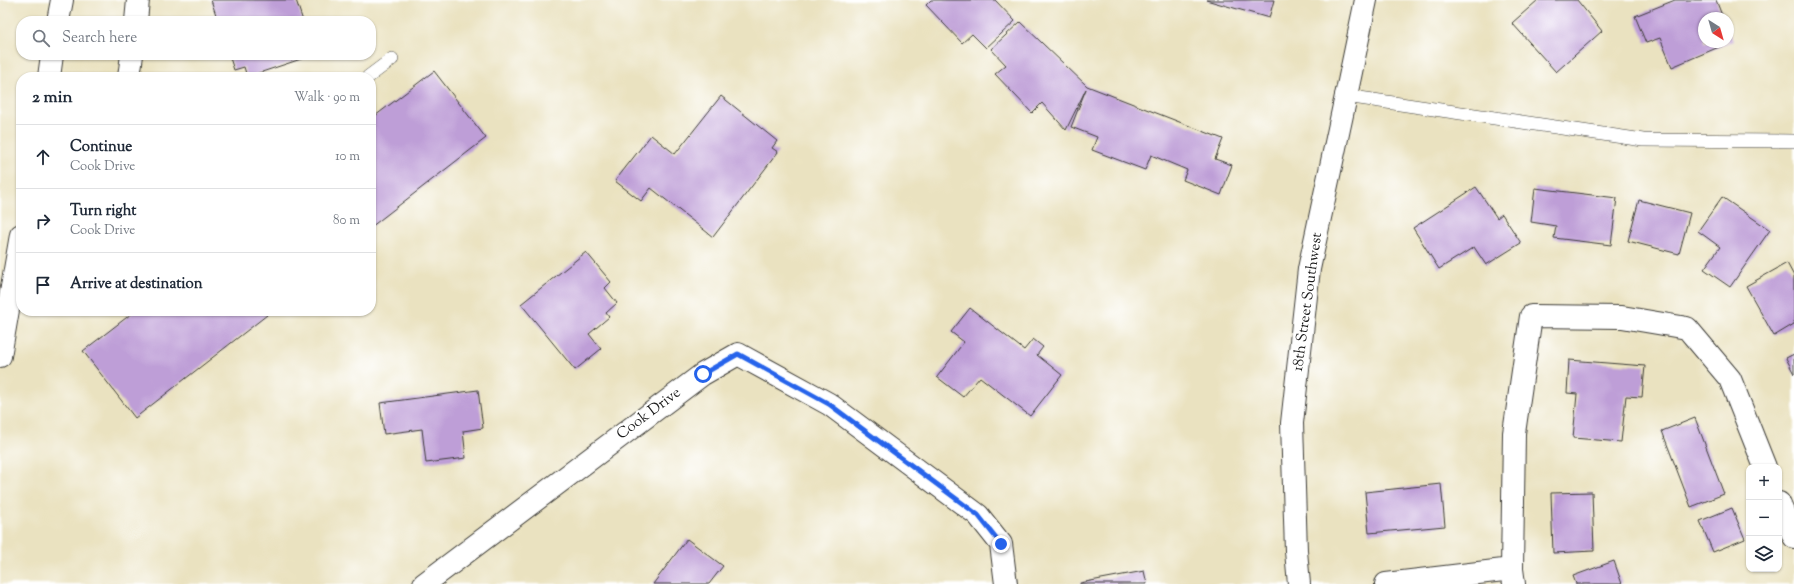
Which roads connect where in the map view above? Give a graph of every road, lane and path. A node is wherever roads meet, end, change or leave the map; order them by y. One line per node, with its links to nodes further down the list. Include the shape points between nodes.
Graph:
1 (62, 0): 4 (street)
2 (138, 0): 5 (street)
3 (1366, 0): 12 (street, 18th Street Southwest)
4 (59, 16)
5 (136, 16)
6 (392, 59): 11 (lane)
7 (51, 60): 9 (street)
8 (131, 60): 10 (street)
9 (49, 72)
10 (130, 72)
11 (375, 72)
12 (1346, 96): 13 (lane, via 1643,140); 22 (street, 18th Street Southwest, via 1309,269 1292,423 1296,551)
13 (1794, 141)
14 (16, 265): 15 (street)
15 (0, 356)
16 (1764, 464): 19 (street, via 1730,379 1686,328 1622,317 1531,316 1514,433)
17 (1782, 510): 18 (street)
18 (1794, 537)
19 (1513, 577): 23 (street)
20 (424, 584): 21 (street, Cook Drive, via 703,374 738,354 829,404 978,515 1001,544)
21 (1006, 584)
22 (1300, 584)
23 (1386, 584)

